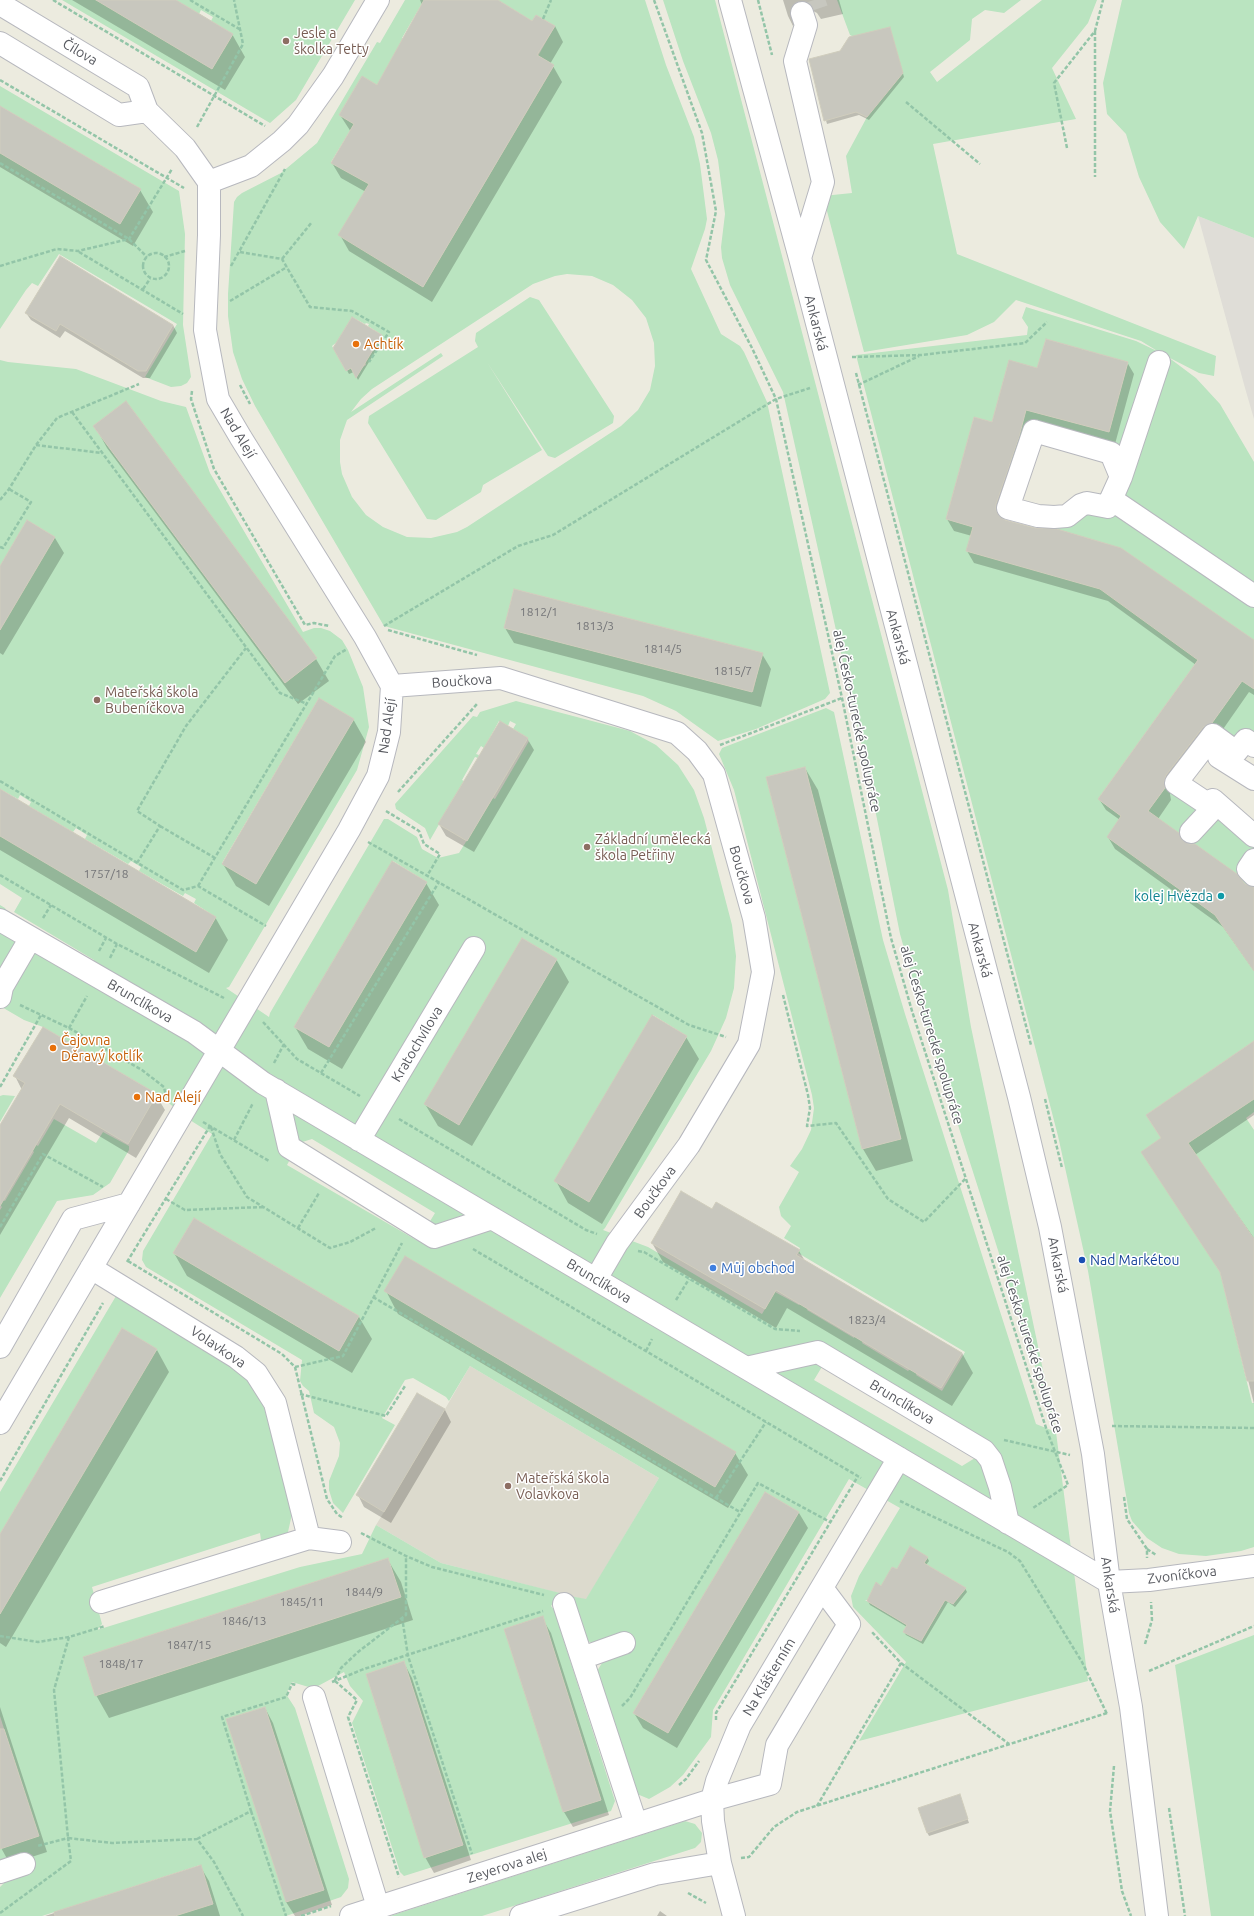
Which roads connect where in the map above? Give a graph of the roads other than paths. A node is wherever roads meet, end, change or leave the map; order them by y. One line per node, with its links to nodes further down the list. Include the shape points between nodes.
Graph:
1 (378, 0): 7 (street, via 333,76 298,125 282,142 251,166)
2 (730, 0): 8 (street, Ankarská)
3 (0, 4): 6 (street, Čílova, via 138,87)
4 (809, 16): 8 (street, via 795,61 823,182)
5 (0, 43): 6 (street, via 119,115)
6 (147, 111): 7 (street, Čílova, via 185,148)
7 (209, 182): 13 (street, Nad Alejí, via 205,330 218,399 365,637)
8 (800, 258): 41 (street, Ankarská, via 1019,1097 1050,1227 1093,1454)
9 (1159, 362): 10 (street)
10 (1121, 476): 11 (street); 11 (street, via 1111,452 1034,431 1008,508 1038,516 1067,516 1087,503 1108,507)
11 (1111, 499): 12 (street)
12 (1254, 596)
13 (392, 686): 26 (street, Nad Alejí, via 389,732 378,776); 32 (street, Boučkova, via 501,678 677,733 697,751 714,774 754,918 763,972 749,1044 689,1145 618,1243)
14 (1254, 746): 17 (street, via 1246,740 1236,752 1213,735 1176,783 1209,805 1213,800)
15 (1219, 757): 16 (street)
16 (1254, 779)
17 (1217, 804): 18 (street); 19 (street)
18 (1191, 832)
19 (1254, 836)
20 (1254, 860): 21 (street, via 1248,869)
21 (1254, 876)
22 (0, 920): 23 (street, Brunclíkova)
23 (30, 939): 25 (street); 26 (street, Brunclíkova, via 194,1032)
24 (474, 948): 28 (street, Kratochvílova)
25 (4, 993)
26 (220, 1051): 27 (street, Brunclíkova); 29 (street, Nad Alejí)
27 (276, 1090): 28 (street, Brunclíkova); 30 (street, via 289,1147 434,1237)
28 (359, 1140): 30 (street, Brunclíkova)
29 (130, 1204): 31 (street, Nad Alejí); 33 (street, via 74,1219)
30 (492, 1218): 32 (street, Brunclíkova)
31 (91, 1268): 35 (street, Nad Alejí); 39 (street, Volavkova, via 236,1357 256,1374 275,1403)
32 (596, 1279): 34 (street, Brunclíkova)
33 (0, 1347)
34 (746, 1368): 36 (street, Brunclíkova); 37 (street, Brunclíkova, via 818,1352 984,1451 991,1460 1000,1487)
35 (0, 1423)
36 (899, 1458): 37 (street, Brunclíkova); 42 (street, Na Klášterním)
37 (1008, 1523): 41 (street, Brunclíkova)
38 (344, 1532): 39 (street)
39 (309, 1538): 43 (street)
40 (1254, 1566): 41 (street, Zvoníčkova, via 1149,1580)
41 (1109, 1582): 57 (street, Ankarská, via 1131,1707)
42 (822, 1588): 48 (street, Na Klášterním, via 740,1725); 48 (street, Zeyerova alej, via 849,1624 778,1745 770,1784)
43 (100, 1602)
44 (560, 1606): 46 (street)
45 (624, 1643): 46 (street)
46 (582, 1658): 49 (street)
47 (314, 1689): 53 (street)
48 (712, 1800): 49 (street, Zeyerova alej); 50 (street, Na Klášterním)
49 (636, 1824): 53 (street, Zeyerova alej)
50 (720, 1863): 55 (street, via 655,1874); 56 (street, Na Klášterním)
51 (24, 1864): 52 (street)
52 (0, 1872)
53 (378, 1907): 54 (street, Zeyerova alej)
54 (343, 1911)
55 (520, 1916)
56 (734, 1916)
57 (1157, 1916)

